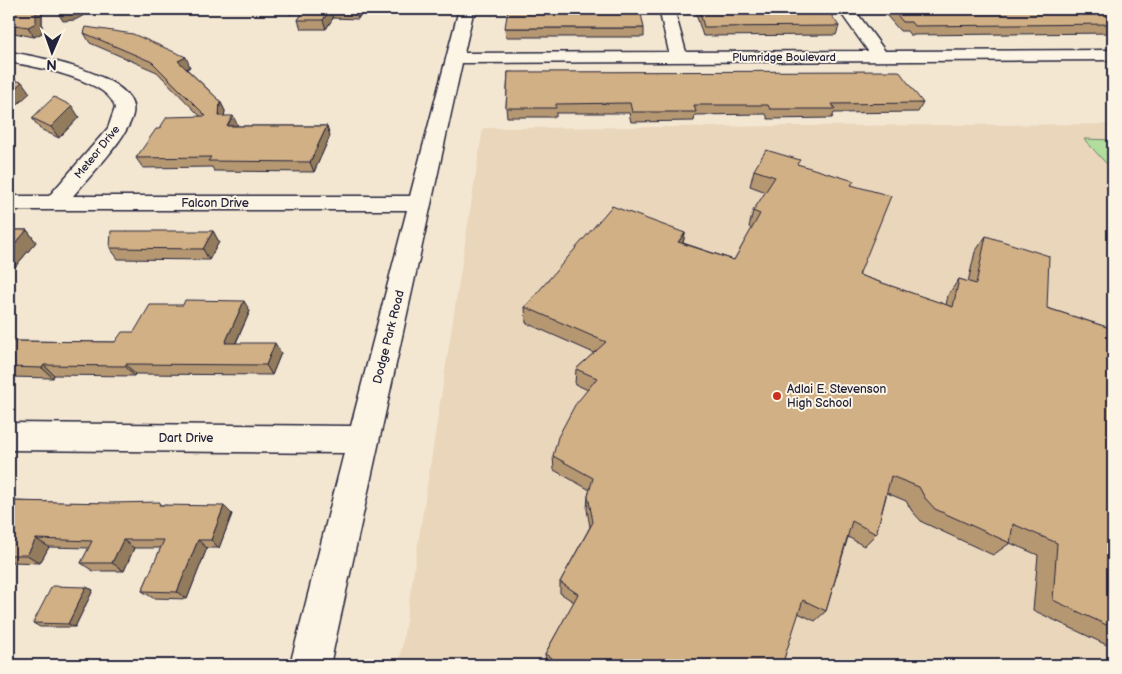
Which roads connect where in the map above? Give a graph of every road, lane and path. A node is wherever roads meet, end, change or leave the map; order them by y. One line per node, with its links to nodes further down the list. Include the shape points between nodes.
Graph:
1 (466, 9): 7 (street, Dodge Park Road)
2 (666, 9): 8 (street)
3 (846, 9): 6 (street)
4 (1113, 55): 6 (street, Plumridge Boulevard)
5 (9, 56): 10 (street, Meteor Drive, via 76,73 107,87 119,96 125,107 116,131)
6 (880, 56): 8 (street, Plumridge Boulevard)
7 (454, 58): 8 (street, Plumridge Boulevard); 11 (street, Dodge Park Road)
8 (679, 58)
9 (9, 203): 10 (street, Falcon Drive)
10 (55, 203): 11 (street, Falcon Drive)
11 (421, 203): 13 (street, Dodge Park Road)
12 (9, 436): 13 (street, Dart Drive)
13 (364, 440): 14 (street, Dodge Park Road)
14 (310, 665)

